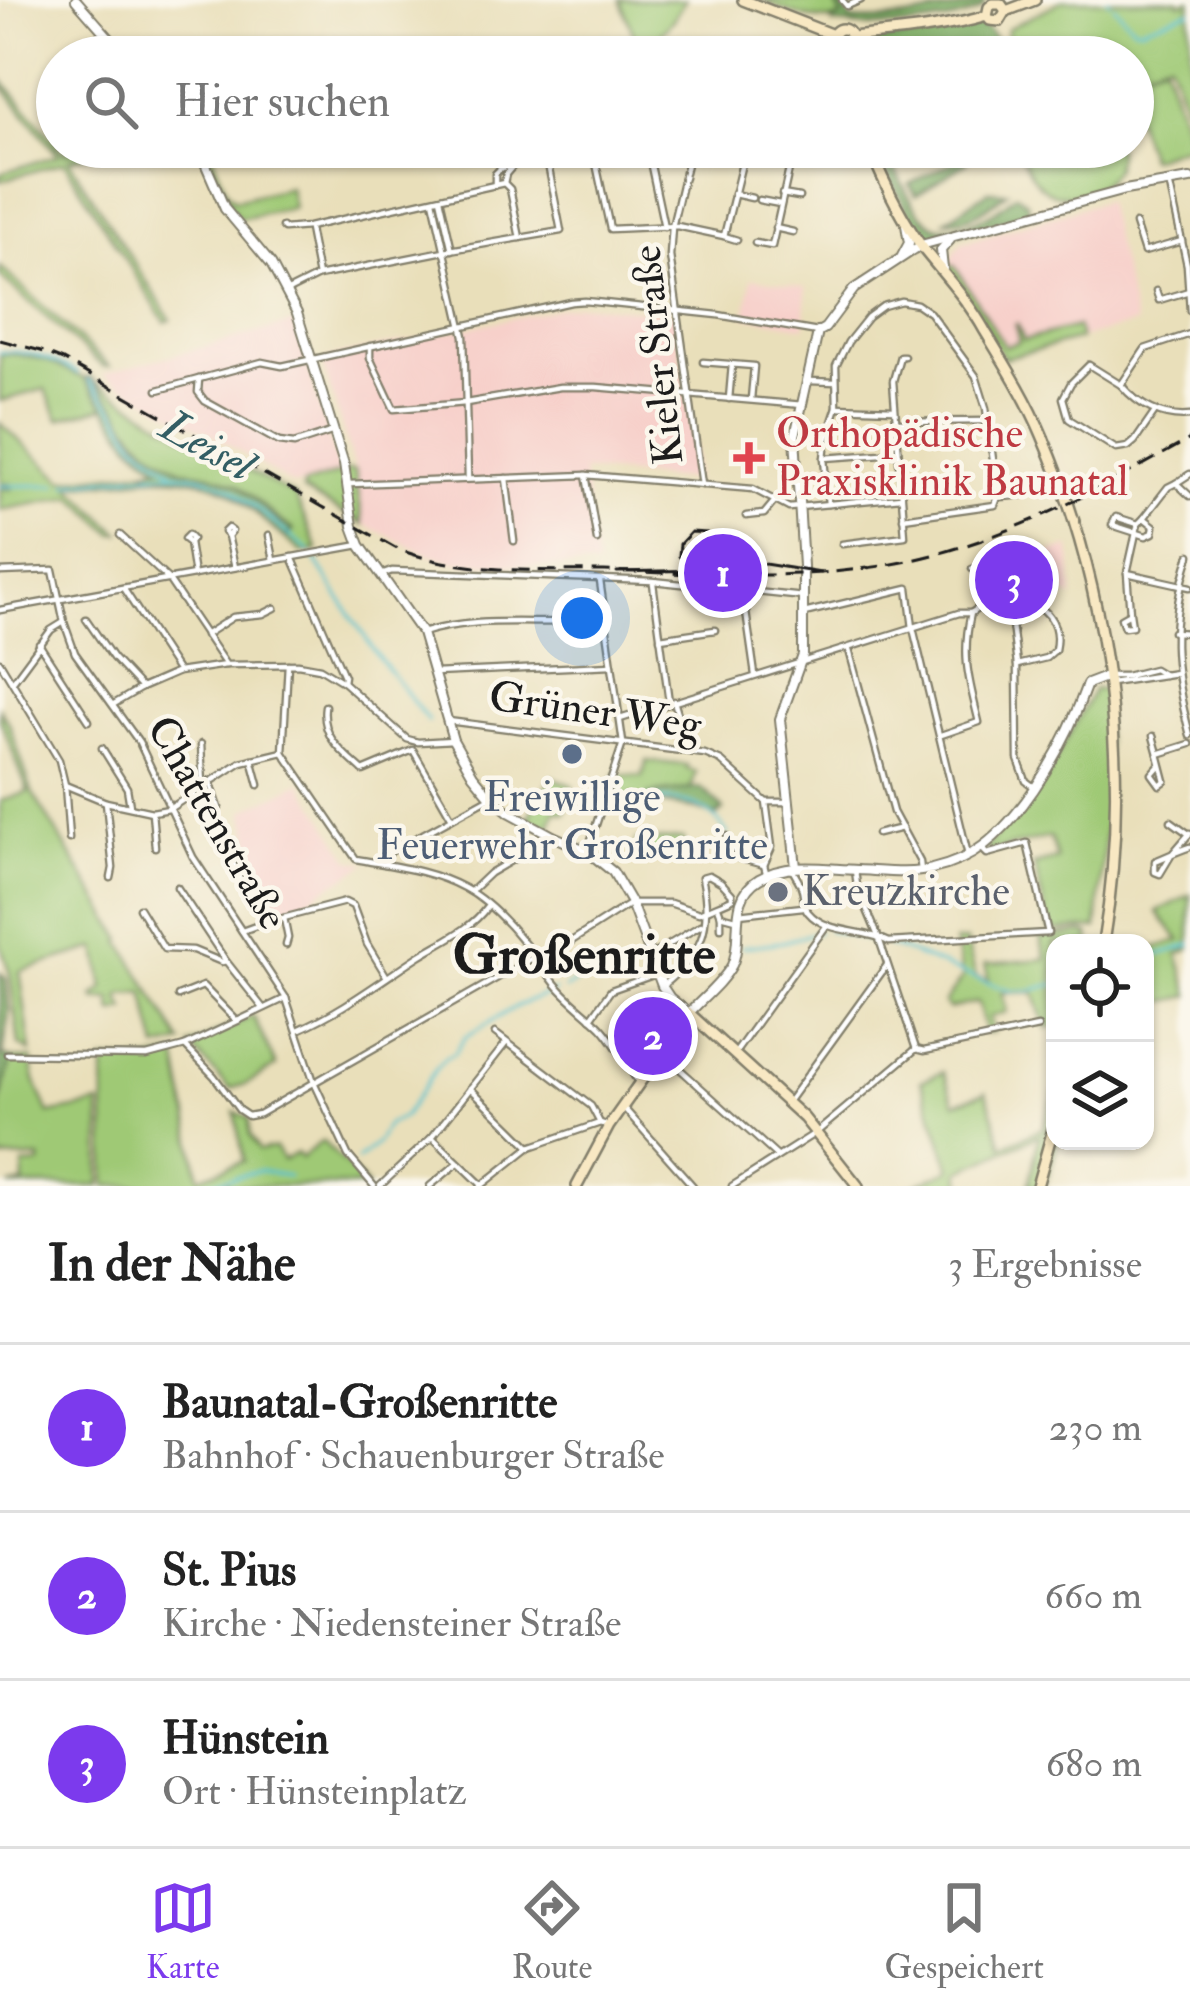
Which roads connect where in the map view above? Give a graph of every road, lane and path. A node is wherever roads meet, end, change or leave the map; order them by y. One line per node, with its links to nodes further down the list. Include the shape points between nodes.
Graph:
1 (76, 0): 10 (street)
2 (743, 0): 9 (main road)
3 (861, 0): 6 (street)
4 (1035, 0): 8 (main road)
5 (992, 2): 7 (main road); 8 (main road, via 1001,4)
6 (845, 3)
7 (987, 16): 8 (main road); 12 (main road)
8 (1002, 20)
9 (833, 35): 11 (main road, via 843,29)
10 (108, 36)
11 (850, 36)
12 (864, 36)
13 (206, 168): 53 (street)
14 (507, 168): 26 (street, via 497,170)
15 (511, 168): 25 (street)
16 (549, 168): 43 (street, via 561,231)
17 (599, 168): 38 (street, via 610,229)
18 (652, 168): 38 (street)
19 (685, 168): 38 (street, Kieler Straße)
20 (741, 168): 27 (street)
21 (788, 168): 28 (street)
22 (879, 168): 32 (main road)
23 (1190, 179): 24 (street)
24 (1168, 182): 40 (street); 44 (street)
25 (504, 183): 26 (street); 43 (street)
26 (494, 185): 30 (street)
27 (734, 194): 31 (street); 42 (street)
28 (782, 194): 29 (street); 31 (street)
29 (799, 197)
30 (436, 199): 37 (street); 49 (street)
31 (780, 204): 39 (street)
32 (905, 220): 48 (main road); 50 (street, via 909,243)
33 (762, 222): 39 (street)
34 (1135, 224): 46 (street, via 1144,252)
35 (1188, 224): 40 (street)
36 (282, 227): 37 (street)
37 (308, 227): 52 (street)
38 (668, 227): 42 (street); 57 (street, Kieler Straße)
39 (776, 227): 41 (street); 47 (street, via 772,246)
40 (1179, 227): 46 (street)
41 (793, 232)
42 (724, 236): 45 (street)
43 (520, 238): 49 (street)
44 (951, 239): 48 (street); 51 (street, via 941,250)
45 (737, 240)
46 (1182, 241): 55 (street)
47 (755, 243)
48 (923, 248): 50 (street); 51 (main road)
49 (448, 250): 52 (street); 58 (street)
50 (901, 257): 59 (street, via 854,289)
51 (944, 273): 159 (main road, via 1041,432 1087,570)
52 (319, 276): 53 (street)
53 (288, 291): 63 (street)
54 (1156, 291): 55 (street, via 1159,300)
55 (1189, 291): 56 (street)
56 (1190, 308)
57 (677, 310): 58 (street, via 585,301); 59 (street); 71 (street, Kieler Straße)
58 (462, 326): 61 (street); 74 (street)
59 (818, 332): 67 (street)
60 (1190, 334): 69 (street, via 1145,349)
61 (370, 345): 63 (street); 74 (street, via 394,409)
62 (904, 356): 77 (street, via 895,368)
63 (311, 358): 66 (street); 82 (street)
64 (703, 362): 65 (street)
65 (732, 364): 72 (street); 73 (street, via 754,366)
66 (199, 379): 70 (street); 82 (street, via 200,397 272,440 294,444)
67 (809, 380): 68 (street); 75 (street)
68 (835, 382): 76 (street); 80 (street, via 848,342 875,311 917,304 976,376)
69 (1121, 385): 78 (street); 78 (street, via 1089,365 1063,398 1069,419 1122,449)
70 (158, 389)
71 (690, 395): 72 (street); 74 (street, via 560,387); 92 (street, Kieler Straße)
72 (729, 398): 73 (street)
73 (750, 400): 75 (street)
74 (466, 403): 88 (street)
75 (803, 405): 98 (street, via 794,436)
76 (837, 406): 77 (street); 84 (street)
77 (894, 409): 81 (street)
78 (1155, 412): 79 (street)
79 (1190, 416)
80 (987, 421): 81 (street); 95 (street)
81 (896, 422): 83 (street)
82 (334, 431): 91 (street)
83 (898, 453): 84 (street); 94 (street)
84 (824, 458): 97 (street)
85 (1190, 474): 90 (street)
86 (586, 475): 87 (street); 92 (street); 106 (street)
87 (506, 478): 88 (street); 107 (street)
88 (468, 479): 91 (street)
89 (1044, 483): 95 (street)
90 (1176, 483): 93 (street); 101 (street)
91 (348, 484): 110 (street)
92 (703, 486): 96 (street, via 753,489)
93 (1190, 496)
94 (902, 497): 97 (street); 100 (street)
95 (998, 497): 100 (street, via 995,506)
96 (774, 502): 98 (street); 99 (street, via 764,514)
97 (828, 504): 98 (street)
98 (799, 507): 129 (street)
99 (746, 516)
100 (904, 518): 109 (street, via 905,536)
101 (1141, 520): 102 (street); 102 (street, via 1153,533); 102 (street, via 1116,517 1112,525)
102 (1135, 533): 119 (street)
103 (269, 535): 113 (street)
104 (121, 536): 122 (street)
105 (229, 536): 116 (street)
106 (597, 540)
107 (514, 542)
108 (188, 543): 120 (street)
109 (842, 544)
110 (360, 545): 112 (street); 121 (street)
111 (1190, 556): 125 (street)
112 (292, 557): 113 (street); 161 (street)
113 (274, 560): 116 (street)
114 (1004, 561): 115 (street); 117 (street); 130 (street)
115 (1024, 565)
116 (235, 568): 120 (street)
117 (972, 569)
118 (0, 572): 131 (street, via 50,568)
119 (1127, 573): 125 (street); 135 (street)
120 (194, 575): 122 (street)
121 (380, 575): 123 (street); 143 (street)
122 (168, 579): 127 (street); 145 (street)
123 (600, 580): 124 (street); 138 (street)
124 (653, 581): 128 (street); 146 (street)
125 (1180, 585): 126 (street); 142 (street)
126 (1190, 587)
127 (123, 588): 131 (street); 155 (street)
128 (743, 590): 129 (street); 158 (street)
129 (804, 597): 134 (street)
130 (1009, 597): 136 (street); 154 (street); 154 (street, via 1036,603 1057,631 1046,658)
131 (60, 599): 133 (street); 139 (street, Chattenstraße)
132 (275, 608): 145 (street, via 233,617)
133 (0, 610)
134 (804, 613): 140 (street, via 908,588); 150 (street)
135 (1130, 613)
136 (971, 614): 140 (street); 170 (street, via 964,640 979,722)
137 (86, 619): 162 (street)
138 (606, 620): 143 (street, via 466,623); 152 (street)
139 (64, 622): 147 (street); 164 (street, Chattenstraße)
140 (913, 628): 148 (street); 170 (street)
141 (715, 630): 146 (street)
142 (1173, 632): 144 (street); 157 (street)
143 (422, 633): 156 (street)
144 (1190, 633)
145 (205, 635): 153 (street)
146 (660, 638): 163 (street)
147 (39, 644): 160 (street); 168 (street)
148 (848, 648): 150 (street); 200 (street)
149 (0, 662): 160 (street)
150 (802, 662): 158 (street); 192 (street, via 780,719)
151 (287, 664): 153 (street); 161 (street, via 315,666); 180 (street)
152 (612, 664): 156 (street); 167 (street)
153 (226, 665): 155 (street)
154 (1017, 665): 187 (street, via 1018,759)
155 (178, 672): 162 (street)
156 (434, 673): 169 (street)
157 (1176, 673): 159 (street, via 1154,669); 166 (street)
158 (754, 675): 163 (street)
159 (1108, 680): 187 (street, via 1087,684); 236 (main road, via 1115,852)
160 (13, 682): 185 (street)
161 (343, 682): 174 (street)
162 (142, 688): 164 (street)
163 (671, 701): 167 (street); 179 (street)
164 (112, 705): 195 (street, Chattenstraße)
165 (325, 706): 178 (street, via 332,743 363,772)
166 (1187, 711): 173 (street)
167 (620, 719): 175 (street)
168 (89, 721)
169 (448, 721): 172 (street); 175 (street, Grüner Weg)
170 (940, 736): 213 (street)
171 (1153, 736): 181 (street)
172 (453, 740): 174 (street); 189 (street)
173 (1190, 740): 181 (street)
174 (418, 742): 178 (street)
175 (623, 743): 179 (street, Grüner Weg); 211 (street)
176 (201, 744): 184 (street)
177 (102, 748): 193 (street)
178 (413, 750): 198 (street)
179 (689, 751): 191 (street, Grüner Weg, via 721,760)
180 (283, 752): 182 (street); 214 (street, via 356,859)
181 (1158, 754): 183 (street)
182 (251, 760): 184 (street); 186 (street)
183 (1160, 765)
184 (207, 783): 188 (street); 194 (street)
185 (65, 785): 190 (street); 206 (street)
186 (260, 785)
187 (1034, 787): 209 (street)
188 (193, 792): 195 (street); 197 (street)
189 (491, 797): 198 (street); 204 (street)
190 (106, 802): 193 (street); 220 (street)
191 (766, 802): 192 (street); 215 (street, via 772,848)
192 (790, 802): 216 (street)
193 (130, 807): 196 (street)
194 (220, 808)
195 (169, 809): 196 (street); 235 (street, Chattenstraße)
196 (152, 812): 207 (street)
197 (200, 814)
198 (452, 818): 212 (street)
199 (1171, 821): 203 (street)
200 (902, 828): 202 (street); 218 (street)
201 (385, 833): 212 (street)
202 (877, 834)
203 (1190, 834): 208 (street, via 1172,854)
204 (553, 836): 211 (street); 222 (street)
205 (727, 836): 215 (street, via 738,858)
206 (69, 839)
207 (155, 847)
208 (1190, 847)
209 (981, 848): 213 (street); 237 (street, via 987,854 1027,843 1048,933 889,942)
210 (228, 850): 231 (street)
211 (587, 850): 223 (street)
212 (390, 852): 214 (street)
213 (968, 855): 218 (street)
214 (385, 864): 222 (street)
215 (764, 865): 219 (street)
216 (794, 868): 217 (street); 219 (street); 227 (street)
217 (855, 870): 218 (street); 237 (street)
218 (921, 871)
219 (767, 876): 229 (street, via 750,887)
220 (111, 878)
221 (177, 886): 241 (street)
222 (471, 891): 224 (street)
223 (631, 903): 226 (street); 239 (street); 240 (street)
224 (487, 907): 239 (street); 244 (street)
225 (139, 908): 241 (street, via 164,949)
226 (706, 908): 228 (street); 228 (street, via 703,875 733,897); 232 (street)
227 (803, 908): 229 (street); 233 (street)
228 (719, 911): 229 (street); 234 (street)
229 (738, 916): 249 (street, via 733,963)
230 (284, 918): 231 (street); 238 (street); 244 (street, via 353,906)
231 (263, 922): 235 (street)
232 (704, 922): 240 (street); 245 (street, via 701,944)
233 (827, 925): 237 (street); 259 (street)
234 (721, 928)
235 (242, 931): 247 (street, Chattenstraße)
236 (1103, 934)
237 (878, 936): 242 (street)
238 (286, 945)
239 (536, 956): 250 (street); 261 (street)
240 (650, 956): 243 (street)
241 (226, 961): 248 (street)
242 (887, 964): 257 (street); 264 (street)
243 (656, 974): 245 (street); 250 (street, via 611,990)
244 (387, 977): 253 (street)
245 (662, 986): 249 (street)
246 (178, 996): 251 (street, via 203,986)
247 (286, 998): 248 (street); 253 (street, Chattenstraße)
248 (263, 1008): 251 (street)
249 (689, 1013): 258 (main road); 259 (main road)
250 (591, 1018): 262 (street)
251 (236, 1020): 256 (street)
252 (1038, 1027): 257 (street)
253 (298, 1030): 261 (street, Chattenstraße)
254 (496, 1033): 255 (street)
255 (506, 1043): 263 (street); 266 (street)
256 (185, 1046): 260 (street, via 147,1056); 261 (street, via 248,1116)
257 (916, 1049): 267 (street)
258 (662, 1052): 262 (main road); 271 (street)
259 (735, 1053): 264 (main road)
260 (7, 1054)
261 (314, 1082): 273 (street, Chattenstraße, via 348,1155)
262 (638, 1082): 265 (main road)
263 (470, 1088): 268 (street); 269 (street)
264 (788, 1102): 267 (main road)
265 (622, 1106): 266 (main road); 277 (street)
266 (604, 1124): 269 (street); 276 (main road)
267 (817, 1132): 271 (street); 279 (main road)
268 (432, 1137): 272 (street); 273 (street)
269 (530, 1147): 275 (street)
270 (1047, 1150): 280 (main road)
271 (778, 1157): 278 (street)
272 (458, 1163): 274 (street); 275 (street)
273 (377, 1186)
274 (430, 1186)
275 (482, 1186)
276 (577, 1186)
277 (693, 1186)
278 (733, 1186)
279 (859, 1186)
280 (1037, 1186)

